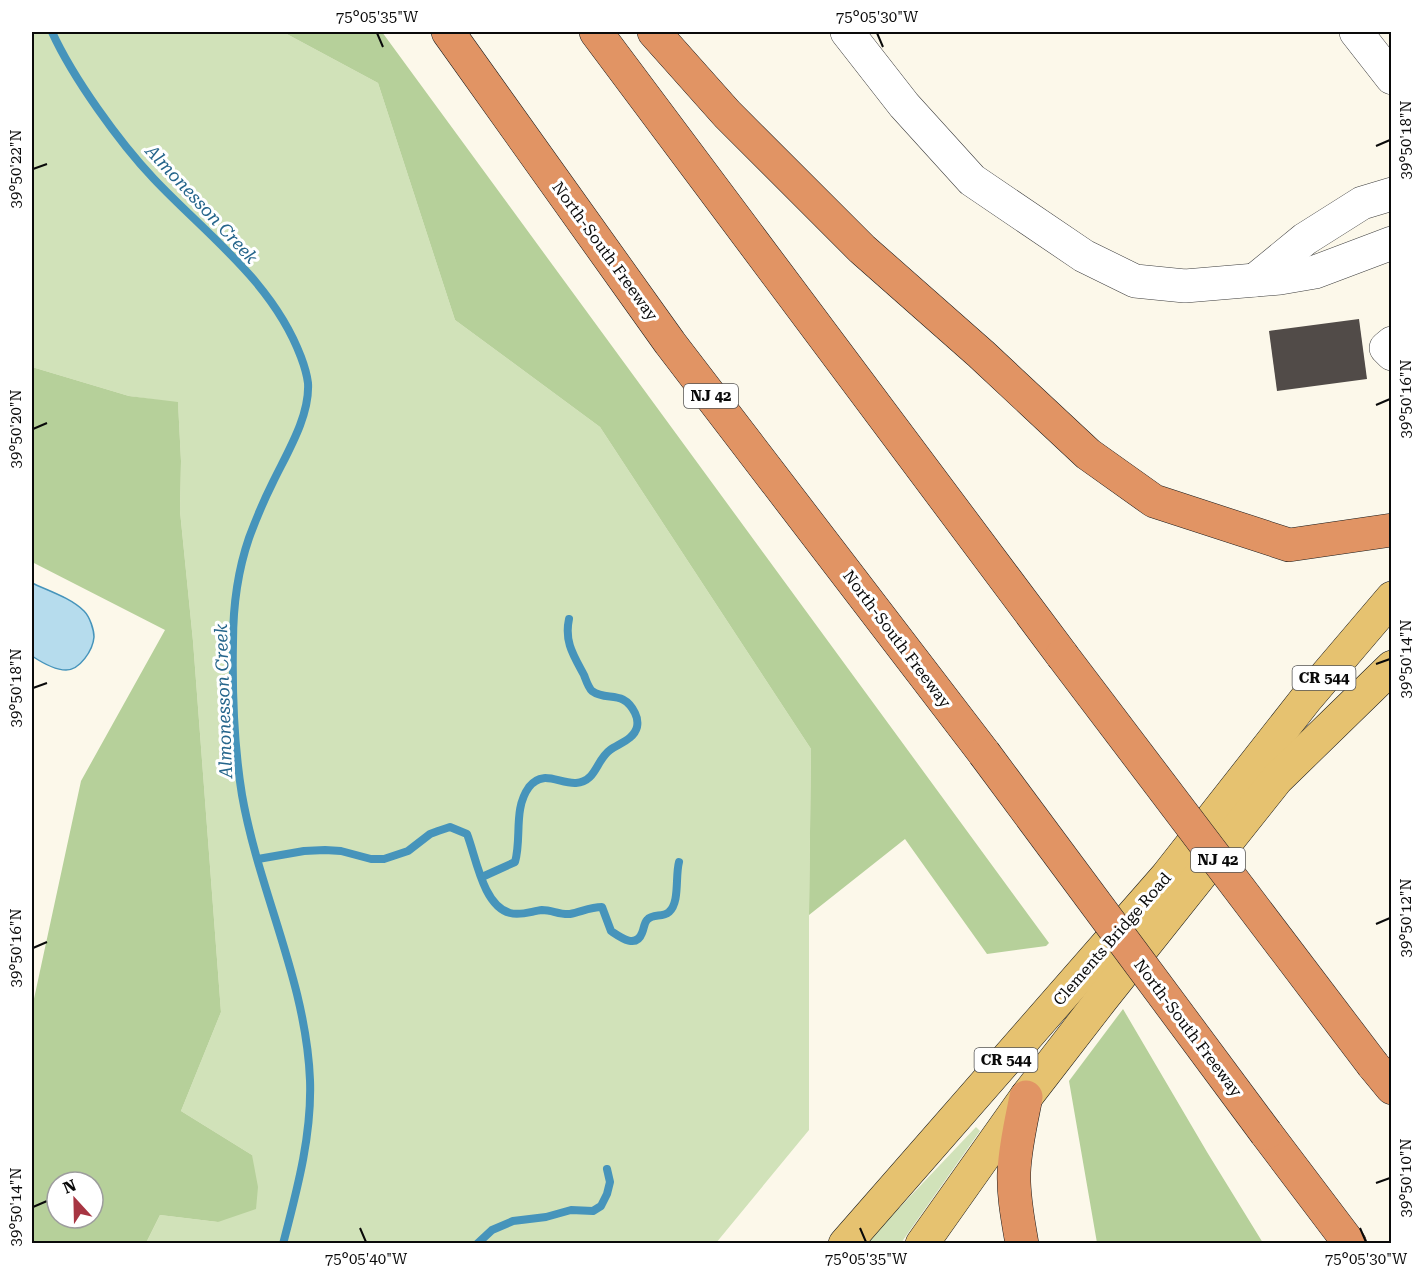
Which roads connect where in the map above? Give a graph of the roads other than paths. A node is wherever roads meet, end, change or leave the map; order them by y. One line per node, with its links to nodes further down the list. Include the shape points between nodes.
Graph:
1 (448, 32): 17 (highway, North-South Freeway / NJ 42, bridge, via 670,343 984,753)
2 (596, 32): 15 (highway, NJ 42, bridge)
3 (654, 32): 12 (highway, via 727,114 862,249 1088,454 1154,501 1288,545)
4 (847, 32): 9 (lane, via 904,105 972,180 1084,256 1135,281 1185,286)
5 (1356, 32): 6 (lane)
6 (1392, 78)
7 (1392, 194): 9 (lane, via 1362,203 1305,239)
8 (1392, 243): 9 (lane, via 1315,272)
9 (1253, 282)
10 (1392, 343): 11 (lane, via 1386,348)
11 (1392, 354)
12 (1392, 530)
13 (1392, 598): 18 (main road, Clements Bridge Road / CR 544, via 1306,699 1167,876)
14 (1392, 667): 16 (main road, Clements Bridge Road / CR 544, via 1277,779)
15 (1382, 1077)
16 (1026, 1097): 19 (main road, Clements Bridge Road / CR 544); 20 (highway, via 1014,1174)
17 (1266, 1133): 21 (highway); 22 (highway, North-South Freeway / NJ 42)
18 (844, 1244)
19 (922, 1244)
20 (1022, 1244)
21 (1334, 1244)
22 (1350, 1244)

